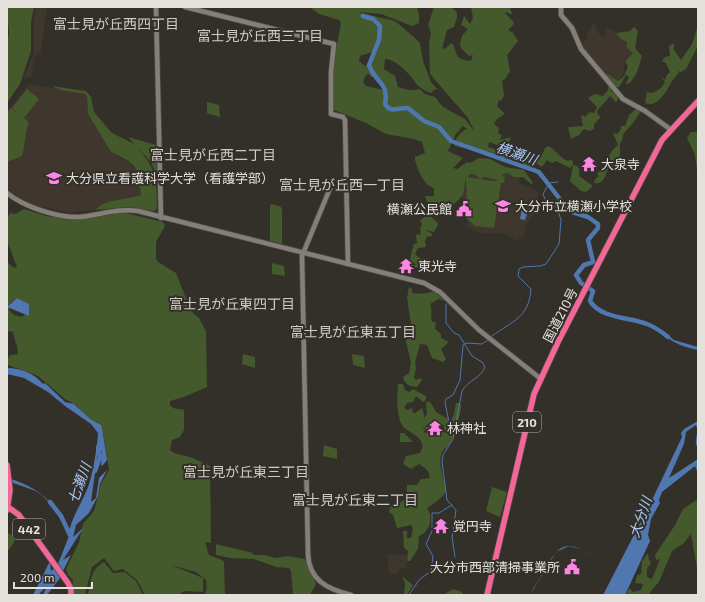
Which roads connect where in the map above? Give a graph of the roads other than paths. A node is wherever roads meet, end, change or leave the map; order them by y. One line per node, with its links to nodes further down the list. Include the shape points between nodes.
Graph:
1 (156, 7): 8 (street)
2 (185, 7): 10 (street, via 334,44 331,114 345,120)
3 (561, 7): 5 (street, via 562,15 572,28 581,49 623,100 645,110)
4 (698, 101): 5 (highway, 国道210号 / 210)
5 (670, 128): 11 (highway, 国道210号 / 210)
6 (331, 186): 9 (street)
7 (7, 193): 8 (street, via 26,205 64,216 77,217 127,210)
8 (161, 218): 9 (street)
9 (303, 253): 10 (street); 15 (street, via 308,558 312,573 322,584 332,590)
10 (348, 264): 11 (street, via 418,282 438,290 479,330)
11 (541, 379): 16 (highway, 国道210号 / 210, via 530,406)
12 (7, 465): 13 (highway, 442, via 10,477)
13 (7, 508): 14 (highway, 442, via 17,513 68,584)
14 (71, 595)
15 (351, 595)
16 (488, 595)

